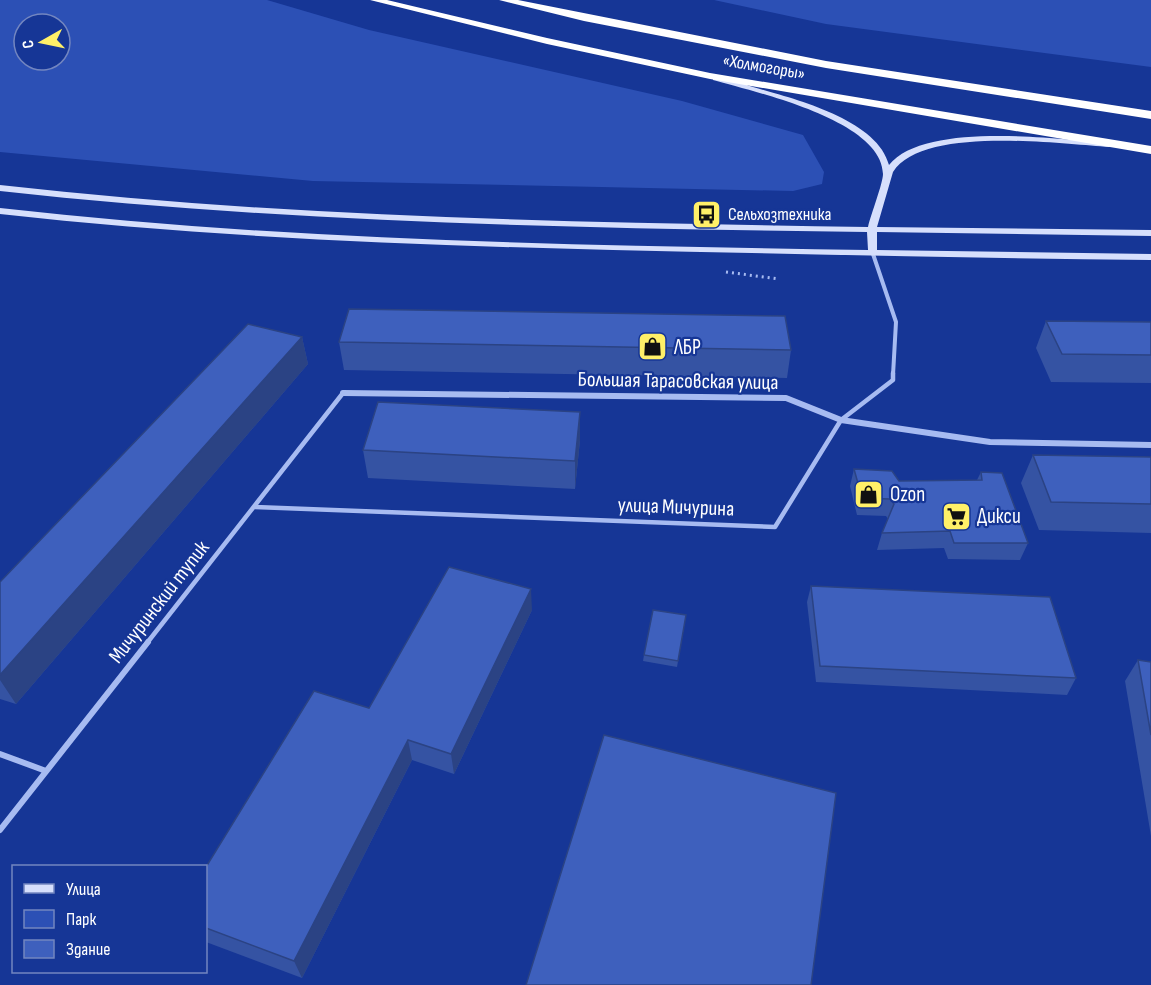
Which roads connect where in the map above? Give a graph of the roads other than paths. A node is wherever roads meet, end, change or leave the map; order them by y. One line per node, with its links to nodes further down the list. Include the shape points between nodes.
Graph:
1 (375, 0): 3 (highway, «Холмогоры»)
2 (504, 0): 4 (highway, «Холмогоры», via 746,50)
3 (710, 76): 5 (highway, «Холмогоры»); 6 (street, via 847,123 880,152)
4 (1151, 115)
5 (1145, 149): 6 (street, via 1043,140 952,140 917,148 896,161)
6 (887, 174): 9 (street)
7 (0, 188): 9 (street, via 250,211)
8 (0, 211): 11 (street, via 411,242)
9 (870, 230): 10 (street); 11 (street)
10 (1151, 233)
11 (873, 254): 12 (street); 14 (lane, улица Мичурина, via 896,322 893,380)
12 (1151, 257)
13 (343, 393): 14 (street, Большая Тарасовская улица, via 786,398); 16 (lane, Мичуринский тупик)
14 (841, 420): 15 (street, Большая Тарасовская улица, via 990,442); 16 (lane, улица Мичурина, via 775,527)
15 (1151, 445)
16 (255, 507): 18 (lane, Мичуринский тупик)
17 (0, 754): 18 (lane)
18 (46, 771): 19 (lane, Мичуринский тупик)
19 (0, 830)

